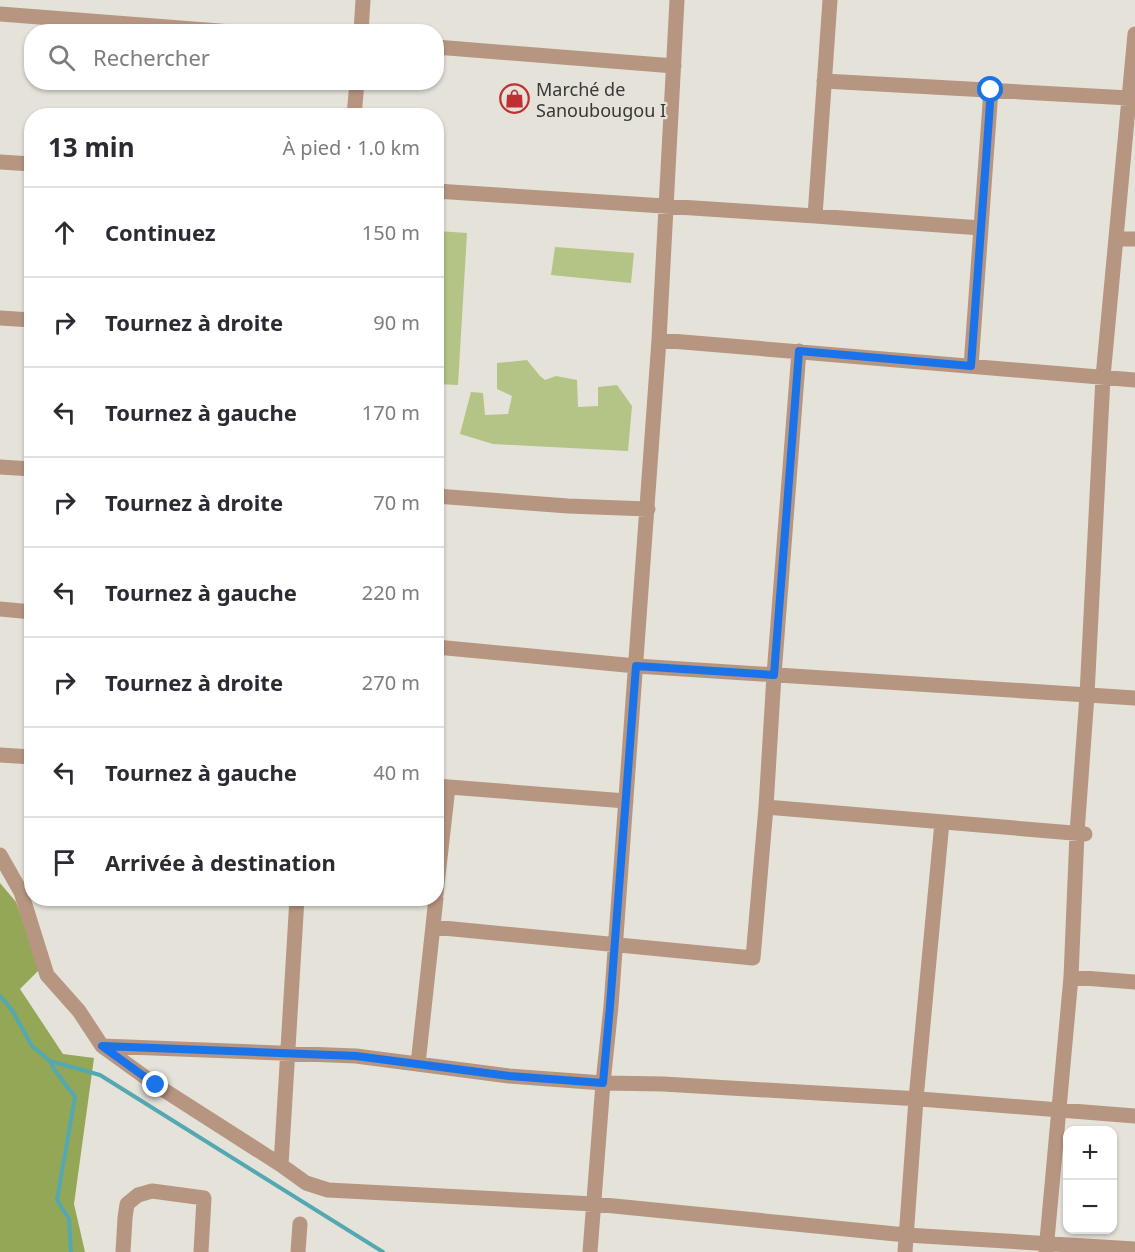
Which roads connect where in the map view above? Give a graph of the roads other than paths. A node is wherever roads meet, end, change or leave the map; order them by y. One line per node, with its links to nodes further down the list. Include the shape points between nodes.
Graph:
1 (363, 0): 6 (street)
2 (677, 0): 9 (street)
3 (830, 0): 10 (street)
4 (0, 14): 5 (street)
5 (129, 24)
6 (362, 24)
7 (1135, 34): 13 (street)
8 (444, 48): 9 (street)
9 (674, 66): 18 (street)
10 (824, 81): 12 (street); 19 (street)
11 (356, 90): 14 (street)
12 (991, 90): 13 (street); 20 (street)
13 (1129, 98): 21 (street)
14 (355, 108)
15 (0, 162): 16 (street)
16 (24, 164)
17 (444, 192): 18 (street)
18 (667, 206): 19 (street); 25 (street)
19 (815, 216): 20 (street)
20 (981, 228): 27 (street)
21 (1116, 239): 22 (street); 28 (street)
22 (1135, 239)
23 (0, 318): 24 (street)
24 (24, 320)
25 (659, 340): 26 (street); 33 (street)
26 (799, 351): 27 (street); 38 (street)
27 (971, 366): 28 (street)
28 (1103, 377): 29 (street); 39 (street)
29 (1135, 380)
30 (0, 467): 31 (street)
31 (24, 468)
32 (444, 497): 33 (street)
33 (648, 509): 37 (street)
34 (0, 609): 35 (street)
35 (24, 611)
36 (444, 648): 37 (street)
37 (636, 666): 38 (street); 44 (street)
38 (774, 675): 39 (street); 45 (street)
39 (1087, 695): 40 (street); 47 (street)
40 (1135, 698)
41 (0, 755): 42 (street)
42 (24, 756)
43 (444, 786): 44 (street)
44 (626, 801): 54 (street)
45 (766, 807): 46 (street); 54 (street, via 753,958)
46 (942, 822): 47 (street); 61 (street)
47 (1081, 833): 55 (street)
48 (0, 855): 49 (street)
49 (24, 902)
50 (25, 906): 57 (street, via 47,975 79,1011)
51 (297, 906): 58 (street)
52 (435, 906): 53 (street)
53 (433, 927): 54 (street); 59 (street)
54 (615, 945): 60 (street)
55 (1071, 977): 56 (street); 62 (street)
56 (1135, 982)
57 (102, 1046): 58 (street); 64 (street)
58 (288, 1053): 59 (street); 64 (street)
59 (418, 1064): 60 (street)
60 (603, 1083): 61 (street); 65 (street)
61 (916, 1099): 62 (street); 67 (street)
62 (1058, 1110): 63 (street); 68 (street)
63 (1135, 1116)
64 (281, 1165): 65 (street, via 306,1183 328,1190)
65 (594, 1204): 67 (street); 74 (street)
66 (300, 1224): 73 (street)
67 (906, 1235): 68 (street); 75 (street)
68 (1046, 1248): 69 (street)
69 (1108, 1249): 70 (street)
70 (1135, 1249)
71 (123, 1252): 72 (street, via 127,1204 152,1191 204,1198)
72 (201, 1252)
73 (298, 1252)
74 (590, 1252)
75 (905, 1252)

